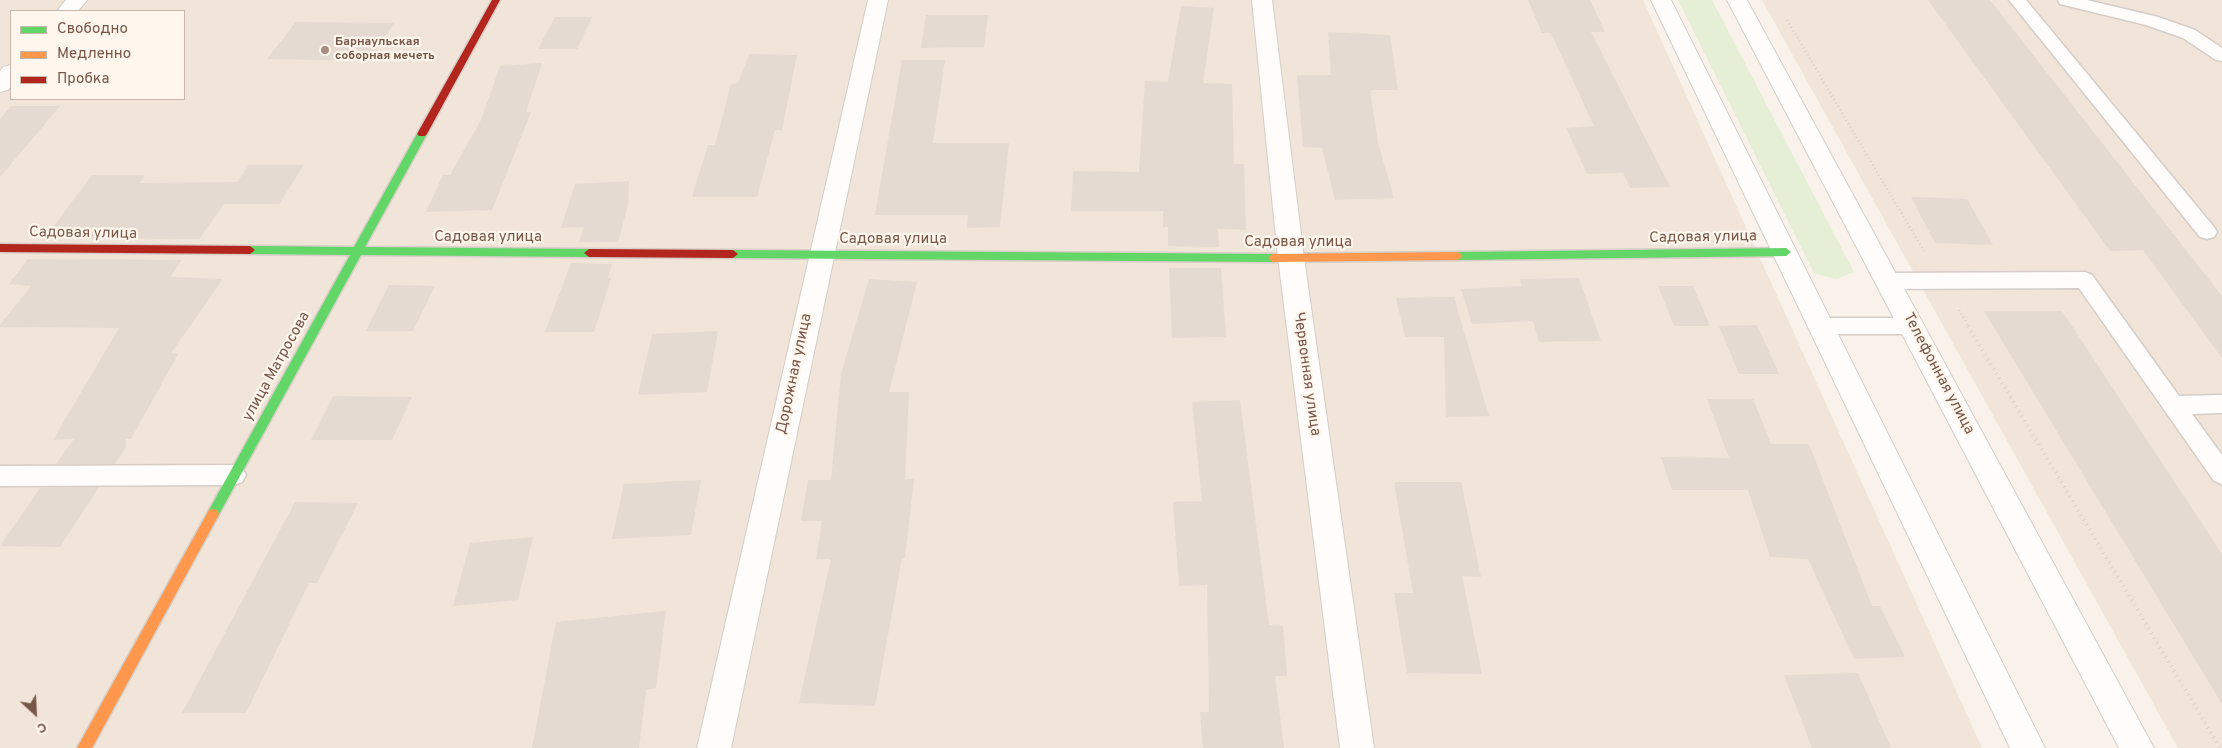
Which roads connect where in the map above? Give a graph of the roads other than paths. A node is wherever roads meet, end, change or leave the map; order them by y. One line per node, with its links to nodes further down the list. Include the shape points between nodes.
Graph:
1 (77, 0): 9 (street)
2 (496, 0): 15 (street, улица Матросова)
3 (878, 0): 17 (street, Дорожная улица)
4 (1262, 0): 18 (street, Червонная улица)
5 (1661, 0): 16 (street)
6 (1737, 0): 19 (street, Телефонная улица)
7 (2017, 0): 13 (lane)
8 (2066, 0): 10 (lane, via 2152,21 2189,34)
9 (67, 10)
10 (2222, 56)
11 (10, 73): 12 (street)
12 (0, 84)
13 (2207, 232)
14 (0, 248): 15 (street, Садовая улица)
15 (358, 252): 17 (street, Садовая улица); 25 (street, улица Матросова)
16 (1786, 252): 18 (street, Садовая улица); 20 (street)
17 (821, 254): 18 (street, Садовая улица); 28 (street, Дорожная улица)
18 (1291, 258): 29 (street, Червонная улица)
19 (1888, 281): 21 (street, Телефонная улица); 23 (lane, via 2085,280)
20 (1822, 326): 21 (lane); 30 (street)
21 (1912, 326): 31 (street, Телефонная улица)
22 (2222, 404): 23 (lane)
23 (2173, 405): 24 (lane)
24 (2222, 474)
25 (234, 475): 26 (lane); 27 (street, улица Матросова)
26 (0, 476)
27 (84, 748)
28 (714, 748)
29 (1357, 748)
30 (2028, 748)
31 (2137, 748)

